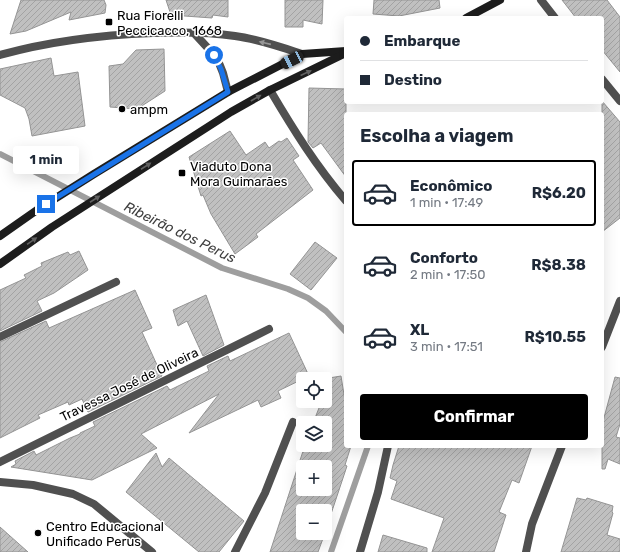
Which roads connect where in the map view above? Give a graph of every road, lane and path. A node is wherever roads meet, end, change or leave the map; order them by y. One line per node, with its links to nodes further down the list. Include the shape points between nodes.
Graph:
1 (500, 0): 3 (main road)
2 (541, 0): 4 (street)
3 (470, 16)
4 (553, 16)
5 (194, 33): 8 (street, one-way to 5, via 236,36); 9 (street, via 99,36 24,48); 12 (street, via 217,58)
6 (344, 52): 8 (main road)
7 (344, 53): 11 (main road, one-way to 7)
8 (302, 54): 12 (main road)
9 (0, 55)
10 (604, 81): 13 (street)
11 (270, 90): 14 (street, via 315,162); 16 (main road, one-way to 11, via 113,187)
12 (228, 92): 15 (main road, via 94,174)
13 (620, 101)
14 (344, 198)
15 (0, 236)
16 (0, 264)
17 (116, 282): 20 (street)
18 (620, 300): 21 (street)
19 (269, 328): 25 (street, Travessa José de Oliveira)
20 (0, 337)
21 (604, 342)
22 (293, 422): 28 (street, via 265,493)
23 (388, 448): 29 (street, via 378,492)
24 (561, 448): 30 (street, via 532,524)
25 (0, 462)
26 (0, 482): 27 (street, via 33,485 73,494 94,504)
27 (152, 552)
28 (235, 552)
29 (360, 552)
30 (526, 552)

